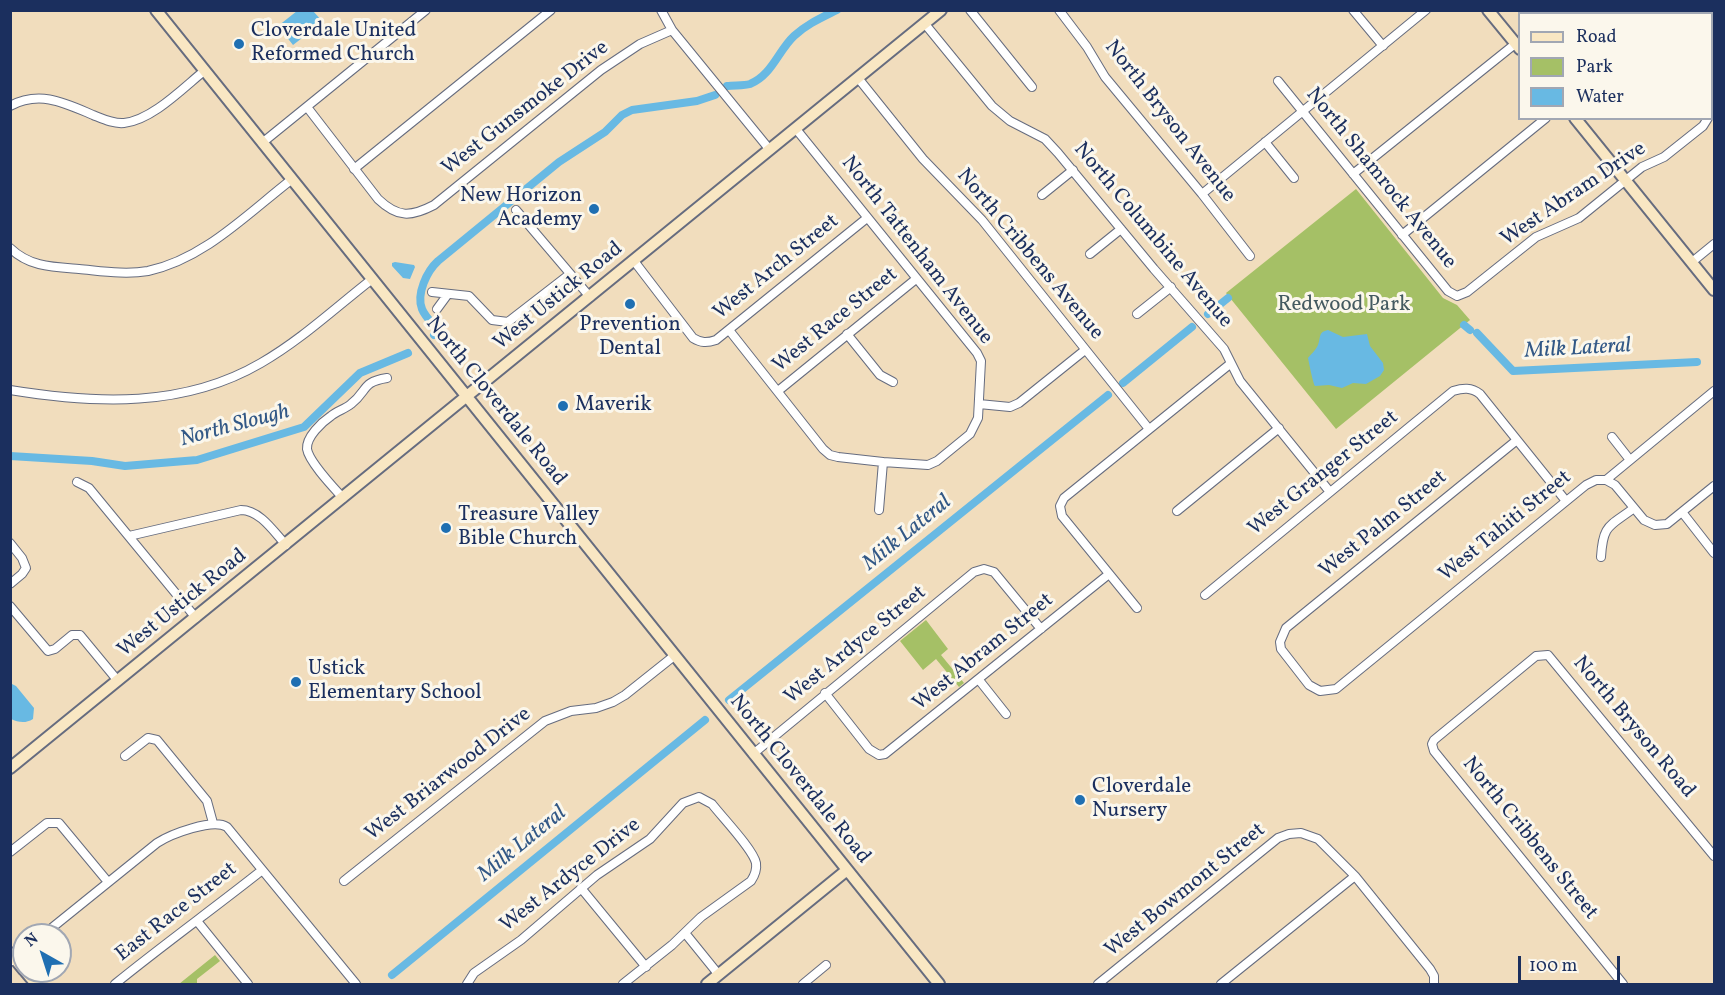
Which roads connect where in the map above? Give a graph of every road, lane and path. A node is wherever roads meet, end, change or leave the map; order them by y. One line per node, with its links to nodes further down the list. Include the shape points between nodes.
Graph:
1 (156, 10): 15 (main road, North Cloverdale Road)
2 (426, 10): 20 (street)
3 (551, 10): 29 (street)
4 (662, 10): 12 (street)
5 (941, 10): 11 (main road, West Ustick Road)
6 (970, 10): 18 (street)
7 (1059, 10): 35 (street, North Bryson Avenue, via 1106,77)
8 (1353, 10): 13 (street)
9 (1426, 10): 13 (street)
10 (1488, 10): 14 (main road)
11 (925, 24): 16 (main road, West Ustick Road); 30 (street, North Columbine Avenue, via 992,106 1010,121 1045,139)
12 (672, 30): 28 (street); 29 (street, West Gunsmoke Drive, via 610,63 419,213 402,214 389,209)
13 (1383, 46): 21 (street)
14 (1517, 46): 31 (street)
15 (204, 70): 19 (street, via 152,112 122,123 106,121 52,98); 27 (main road, North Cloverdale Road)
16 (858, 78): 25 (main road, West Ustick Road); 60 (street, North Cribbens Avenue, via 923,159 982,220)
17 (1278, 81): 21 (street, North Shamrock Avenue)
18 (1032, 87)
19 (10, 106)
20 (306, 107): 27 (street); 29 (street)
21 (1302, 111): 26 (street); 31 (street, North Shamrock Avenue)
22 (1544, 120): 40 (street)
23 (1577, 120): 34 (main road)
24 (1707, 120): 34 (street, West Abram Drive, via 1672,151)
25 (796, 129): 28 (main road, West Ustick Road); 38 (street, North Tattenham Avenue)
26 (1265, 142): 32 (street); 35 (street)
27 (262, 143): 33 (main road, North Cloverdale Road)
28 (770, 150): 45 (main road, West Ustick Road)
29 (354, 169)
30 (1073, 170): 36 (street); 39 (street, North Columbine Avenue)
31 (1353, 174): 40 (street, North Shamrock Avenue)
32 (1294, 178)
33 (291, 180): 42 (street, via 198,252 148,271 126,273 45,266 26,261); 49 (main road, North Cloverdale Road)
34 (1626, 181): 46 (main road); 54 (street, West Abram Drive, via 1580,218 1536,237)
35 (1202, 194): 44 (street, North Bryson Avenue)
36 (1042, 195)
37 (516, 210): 47 (street)
38 (867, 218): 48 (street, North Tattenham Avenue); 58 (street, West Arch Street)
39 (1121, 229): 43 (street); 50 (street, North Columbine Avenue)
40 (1402, 235): 54 (street, North Shamrock Avenue, via 1448,291)
41 (1714, 244): 46 (street)
42 (10, 248)
43 (1090, 254)
44 (1250, 256)
45 (634, 261): 55 (main road, West Ustick Road); 58 (street, West Arch Street, via 693,338 708,342)
46 (1692, 262): 51 (main road)
47 (570, 274): 53 (street, via 508,322 492,320 469,296); 55 (street)
48 (916, 279): 59 (street, West Race Street); 68 (street, North Tattenham Avenue, via 977,353 981,361)
49 (371, 280): 64 (street, via 260,364 187,393 110,400); 67 (main road, North Cloverdale Road)
50 (1171, 287): 57 (street); 61 (street, North Columbine Avenue, via 1224,349)
51 (1714, 290)
52 (432, 292): 53 (street)
53 (448, 294): 56 (street)
54 (1457, 296)
55 (590, 297): 67 (main road, West Ustick Road)
56 (437, 309)
57 (1137, 314)
58 (729, 330): 65 (street, North Tattenham Avenue)
59 (847, 334): 63 (street, via 880,375); 65 (street, West Race Street)
60 (1085, 350): 68 (street, via 1018,403); 70 (street, North Cribbens Avenue)
61 (1230, 363): 69 (street, North Columbine Avenue); 70 (street)
62 (387, 378): 79 (street, via 374,380 365,387 351,405 332,415 309,439 310,458)
63 (893, 382)
64 (10, 390)
65 (778, 391): 74 (street, North Tattenham Avenue, via 830,455)
66 (1714, 391): 73 (street, West Tahiti Street)
67 (467, 398): 79 (main road, West Ustick Road); 97 (main road, North Cloverdale Road)
68 (979, 404): 74 (street, North Tattenham Avenue, via 978,418 970,434 937,461 928,465)
69 (1279, 428): 78 (street, North Columbine Avenue); 83 (street)
70 (1149, 429): 90 (street, via 1064,498 1060,506 1062,516)
71 (1612, 437): 73 (street)
72 (1517, 440): 78 (street, West Granger Street, via 1480,394 1468,388 1453,391); 80 (street); 100 (street, West Palm Street, via 1286,628 1280,642 1284,654 1309,685)
73 (1630, 460): 75 (street, West Tahiti Street)
74 (883, 462): 82 (street)
75 (1606, 480): 80 (street, West Tahiti Street, via 1586,485); 81 (street)
76 (77, 482): 85 (street, via 89,488)
77 (1714, 486): 84 (street)
78 (1330, 492): 92 (street, West Granger Street)
79 (344, 498): 87 (main road, West Ustick Road)
80 (1566, 501): 100 (street, West Tahiti Street, via 1336,689)
81 (1634, 508): 84 (street, via 1654,525 1667,524); 89 (street, via 1605,530)
82 (879, 510)
83 (1177, 511)
84 (1682, 512): 88 (street)
85 (129, 536): 87 (street, via 249,510); 95 (street)
86 (10, 543): 91 (street, via 26,568)
87 (286, 545): 95 (main road, West Ustick Road)
88 (1714, 553)
89 (1601, 556)
90 (1109, 574): 94 (street); 96 (street, West Abram Street)
91 (10, 584)
92 (1205, 595)
93 (10, 606): 99 (street, via 48,651 72,635 80,635)
94 (1137, 608)
95 (196, 618): 99 (main road, West Ustick Road)
96 (1041, 629): 98 (street, West Abram Street); 101 (street, West Ardyce Street, via 994,572 984,569 974,572)
97 (674, 656): 104 (main road, North Cloverdale Road); 114 (street, West Briarwood Drive, via 613,702 545,721)
98 (979, 680): 101 (street, West Abram Street, via 891,752 879,755 868,749); 102 (street)
99 (118, 681): 106 (main road, West Ustick Road)
100 (1320, 692)
101 (825, 693): 104 (street, West Ardyce Street)
102 (1006, 714)
103 (1432, 744): 108 (street, North Bryson Road, via 1536,656 1544,654); 134 (street, North Cribbens Street)
104 (753, 754): 111 (main road, North Cloverdale Road)
105 (124, 756): 107 (street, via 153,738 207,801)
106 (10, 768)
107 (213, 823): 112 (street, via 223,824); 115 (street, via 167,836)
108 (1711, 845): 110 (street, North Bryson Road)
109 (10, 852): 115 (street, via 53,822 64,828)
110 (1714, 856)
111 (847, 870): 122 (main road); 130 (main road, North Cloverdale Road)
112 (261, 871): 117 (street, East Race Street); 125 (street)
113 (1355, 876): 131 (street, West Bowmont Street, via 1318,839 1300,833 1278,838); 132 (street); 133 (street, via 1430,969)
114 (344, 881)
115 (108, 882): 118 (street)
116 (581, 888): 119 (street, West Ardyce Drive, via 650,839 683,803 699,797 712,804 753,856 757,869 751,881); 121 (street); 126 (street, West Ardyce Drive, via 521,940 474,973)
117 (197, 921): 123 (street, East Race Street); 124 (street)
118 (58, 923)
119 (685, 933): 121 (street); 122 (street)
120 (826, 965): 129 (street)
121 (645, 967): 127 (street)
122 (719, 975): 128 (main road)
123 (115, 984)
124 (248, 984)
125 (356, 984)
126 (467, 984)
127 (623, 984)
128 (707, 984)
129 (803, 984)
130 (939, 984)
131 (1098, 984)
132 (1221, 984)
133 (1434, 984)
134 (1623, 984)

